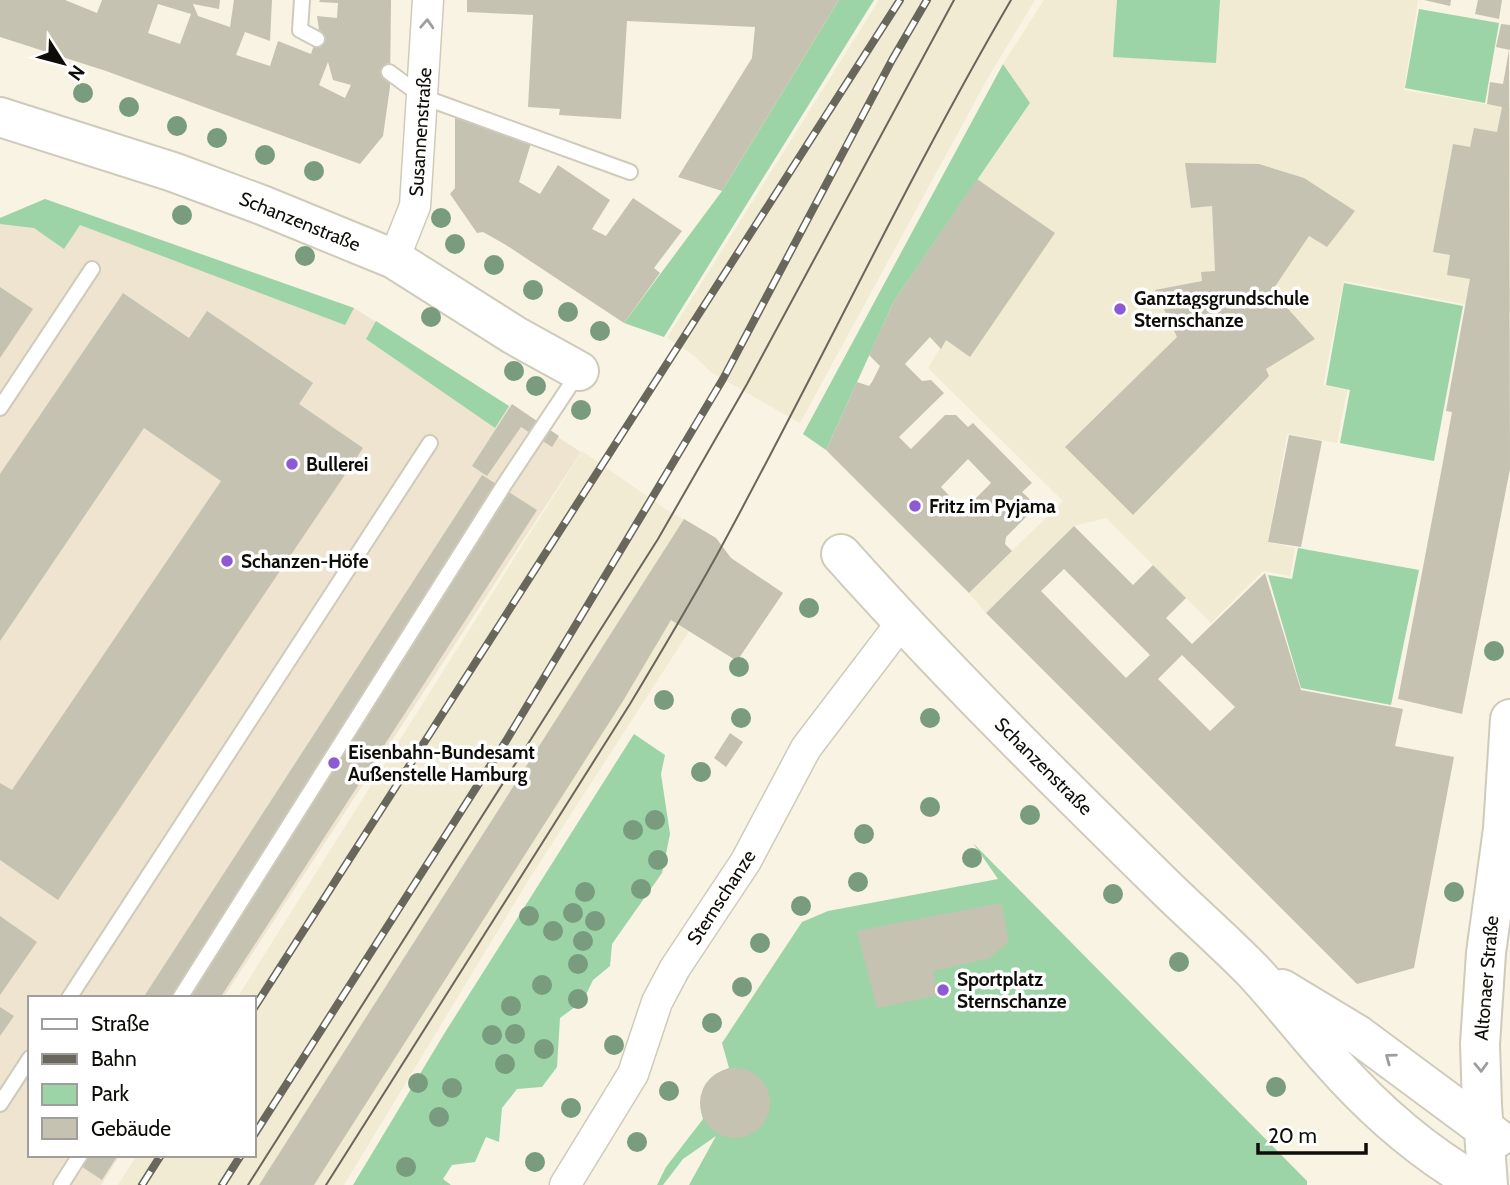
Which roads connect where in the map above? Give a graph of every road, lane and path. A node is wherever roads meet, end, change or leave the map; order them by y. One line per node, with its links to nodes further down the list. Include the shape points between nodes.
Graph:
1 (302, 0): 3 (lane, via 300,30)
2 (428, 0): 5 (street, Susannenstraße, one-way to 2)
3 (317, 39)
4 (389, 72): 5 (lane)
5 (423, 97): 7 (lane); 8 (street, Susannenstraße, via 415,206)
6 (0, 117): 8 (street, Schanzenstraße, via 173,172)
7 (630, 172)
8 (394, 259): 10 (street, Schanzenstraße)
9 (92, 269): 11 (lane)
10 (579, 371): 20 (lane)
11 (0, 408)
12 (430, 443): 19 (lane)
13 (841, 554): 14 (street, Schanzenstraße)
14 (902, 622): 18 (street, Schanzenstraße); 27 (street, Sternschanze, via 806,748 746,861 675,968 657,1002 633,1074)
15 (1510, 719): 16 (street, Altonaer Straße)
16 (1503, 829): 17 (street, Altonaer Straße); 24 (street, Altonaer Straße, one-way to 24, via 1483,993 1480,1063)
17 (1510, 899)
18 (1254, 972): 23 (street, Schanzenstraße, via 1332,1063); 24 (street, Schanzenstraße, one-way to 18, via 1358,1035)
19 (70, 996)
20 (181, 996)
21 (28, 1061): 22 (lane)
22 (0, 1104)
23 (1399, 1129): 28 (street); 29 (street, Schanzenstraße)
24 (1497, 1138): 30 (street, Altonaer Straße)
25 (79, 1157): 26 (lane)
26 (61, 1185)
27 (565, 1185)
28 (1444, 1185)
29 (1480, 1185)
30 (1488, 1185)

